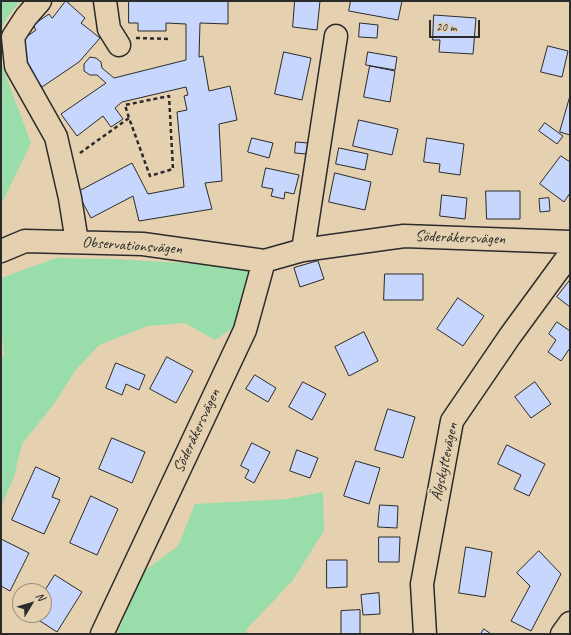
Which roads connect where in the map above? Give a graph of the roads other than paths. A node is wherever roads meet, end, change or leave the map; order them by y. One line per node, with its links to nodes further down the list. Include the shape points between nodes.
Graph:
1 (40, 1): 5 (street, via 13,37 16,66 56,137)
2 (105, 1): 4 (street, via 108,29)
3 (336, 36): 7 (street)
4 (119, 45)
5 (77, 242): 8 (street, Observationsvägen, via 26,240); 10 (street, Observationsvägen, via 143,244)
6 (570, 242): 7 (street, Söderåkersvägen, via 404,236)
7 (303, 250): 10 (street, Söderåkersvägen)
8 (1, 251)
9 (570, 254): 13 (street, Älgskyttevägen, via 452,421 422,584)
10 (264, 261): 12 (street, Söderåkersvägen, via 245,330)
11 (570, 623): 14 (street)
12 (102, 634)
13 (425, 634)
14 (562, 634)

